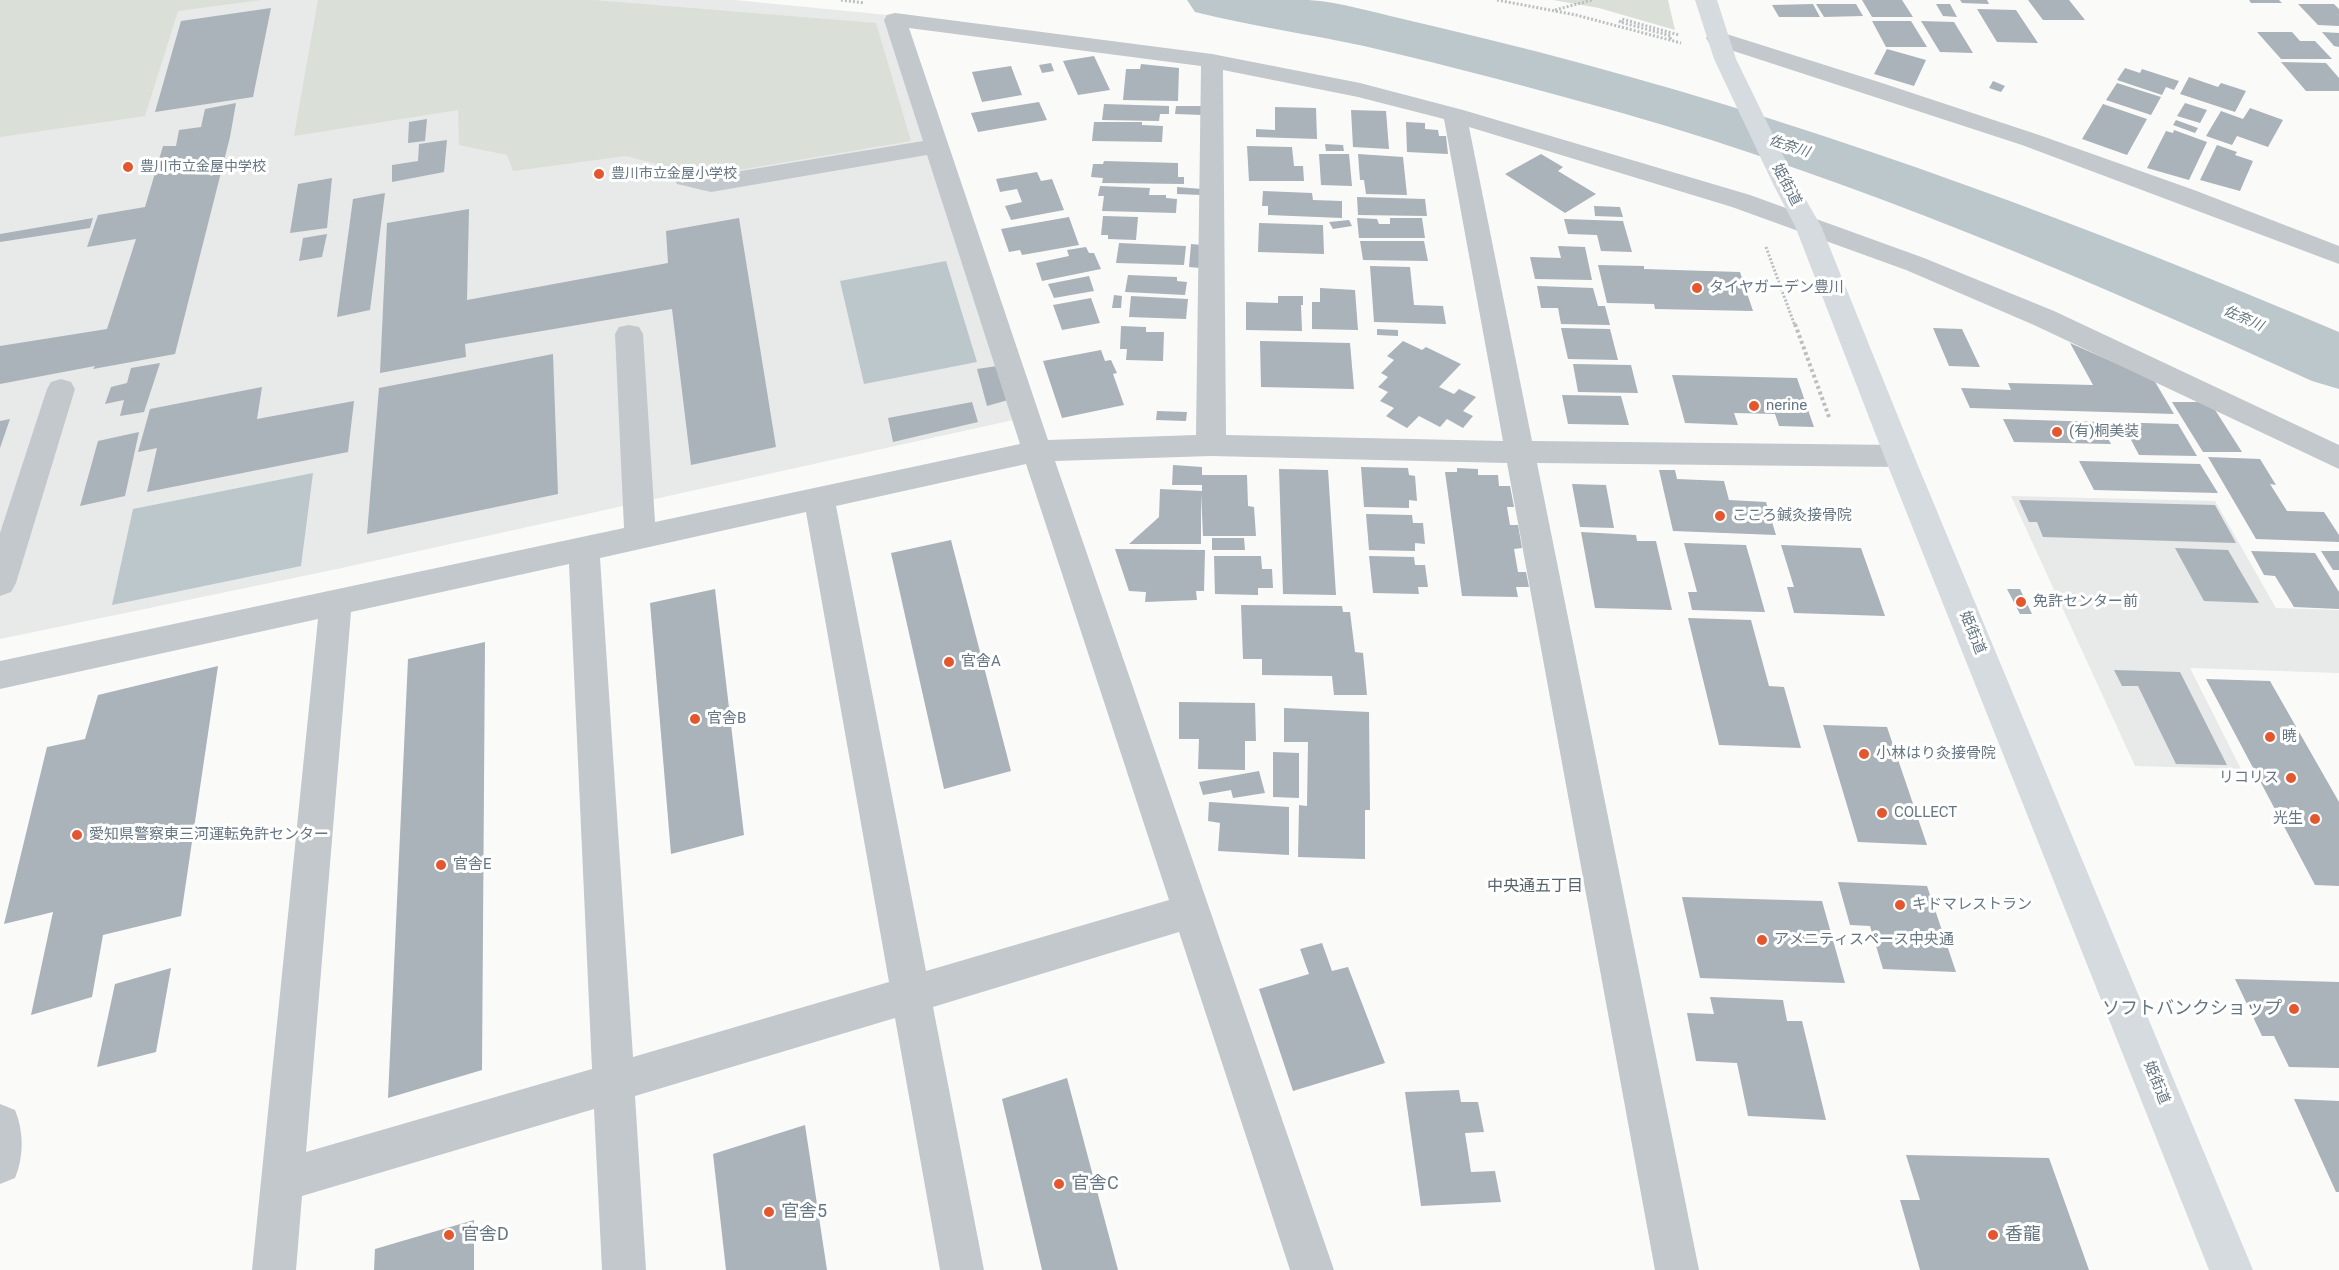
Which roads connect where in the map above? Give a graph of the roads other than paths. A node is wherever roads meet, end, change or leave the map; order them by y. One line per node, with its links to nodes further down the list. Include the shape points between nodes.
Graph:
1 (1706, 0): 2 (main road, 姫街道)
2 (1721, 48): 7 (main road, 姫街道); 8 (street, via 1887,91 2049,146)
3 (1212, 61): 4 (street, via 1360,90); 5 (street, via 895,20); 11 (street)
4 (1455, 115): 7 (street, via 1741,201); 13 (street)
5 (935, 146): 6 (street, via 711,184); 12 (street)
6 (686, 179)
7 (1808, 226): 14 (main road, 姫街道); 15 (street, via 1915,264 2044,318)
8 (2339, 256)
9 (629, 334): 17 (street)
10 (61, 389): 19 (street)
11 (1211, 445): 12 (street); 13 (street)
12 (1037, 451): 16 (street); 22 (street)
13 (1518, 452): 14 (street); 32 (street)
14 (1899, 456): 33 (main road, 姫街道)
15 (2339, 458)
16 (819, 499): 17 (street); 23 (street)
17 (640, 537): 18 (street)
18 (584, 549): 20 (street); 24 (street)
19 (0, 583)
20 (336, 602): 21 (street); 27 (street)
21 (0, 675)
22 (1191, 911): 23 (street); 31 (street)
23 (910, 993): 24 (street); 30 (street)
24 (612, 1081): 27 (street); 29 (street)
25 (0, 1125): 26 (street)
26 (0, 1164)
27 (282, 1181): 28 (street)
28 (274, 1270)
29 (624, 1270)
30 (963, 1270)
31 (1312, 1270)
32 (1677, 1270)
33 (2231, 1270)

